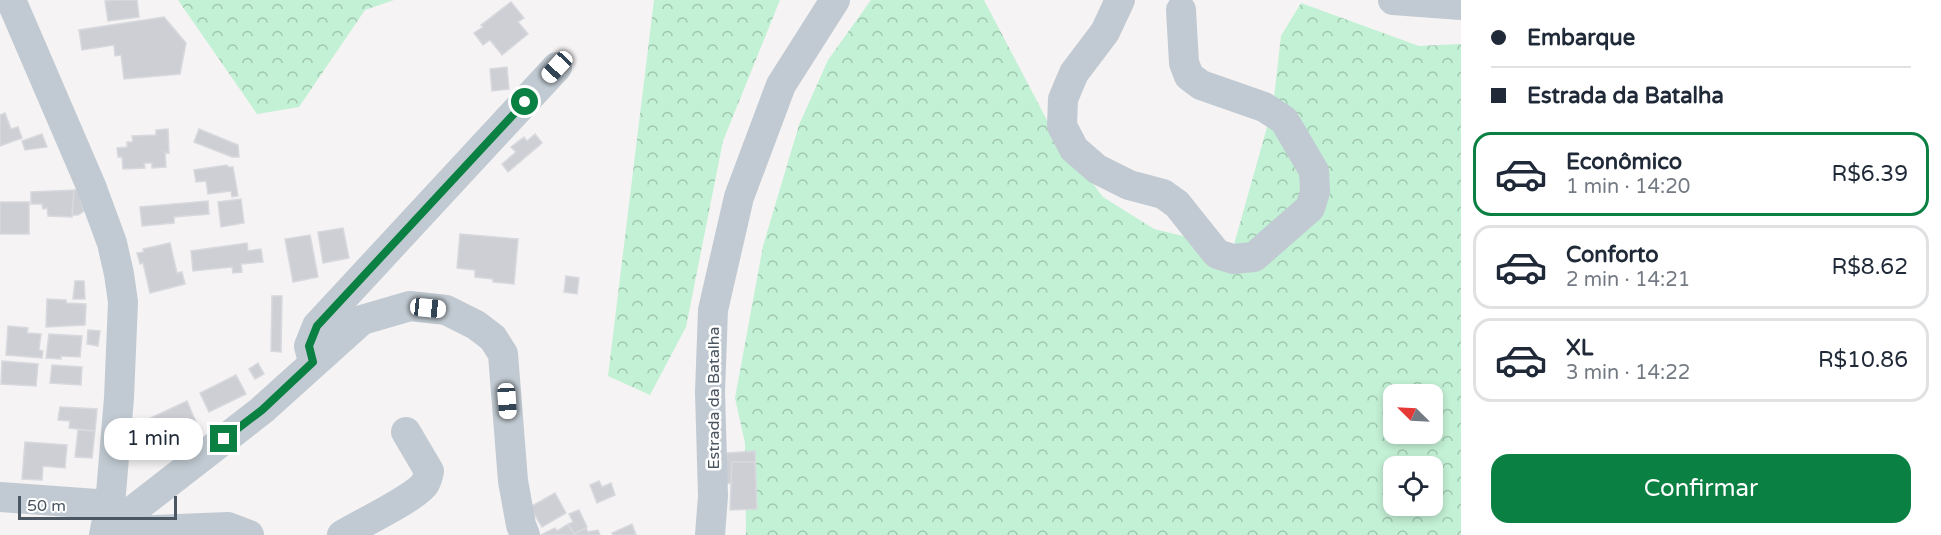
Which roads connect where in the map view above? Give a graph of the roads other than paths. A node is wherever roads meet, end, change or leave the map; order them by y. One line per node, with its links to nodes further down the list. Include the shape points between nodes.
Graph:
1 (11, 0): 11 (street, via 91,186 119,274 123,302 119,398)
2 (835, 0): 15 (street, Estrada da Batalha, via 781,85 739,197 713,310)
3 (1120, 0): 6 (street, via 1105,32 1074,74 1063,99 1062,126 1074,149 1097,169 1129,185 1163,194 1177,204 1217,254 1233,259 1254,257 1310,208 1315,192 1314,171 1284,120 1264,107 1201,85 1189,76 1184,63)
4 (1393, 0): 5 (street)
5 (1461, 5)
6 (1181, 10)
7 (557, 67): 8 (street, via 317,326 309,346)
8 (313, 362): 11 (street, via 262,410); 14 (street, via 362,320 410,306 447,310 493,338 503,354 513,481)
9 (406, 432): 13 (street, via 429,471 426,482)
10 (0, 497): 11 (street)
11 (106, 524): 12 (street, via 228,527)
12 (249, 535)
13 (342, 535)
14 (525, 535)
15 (710, 535)

